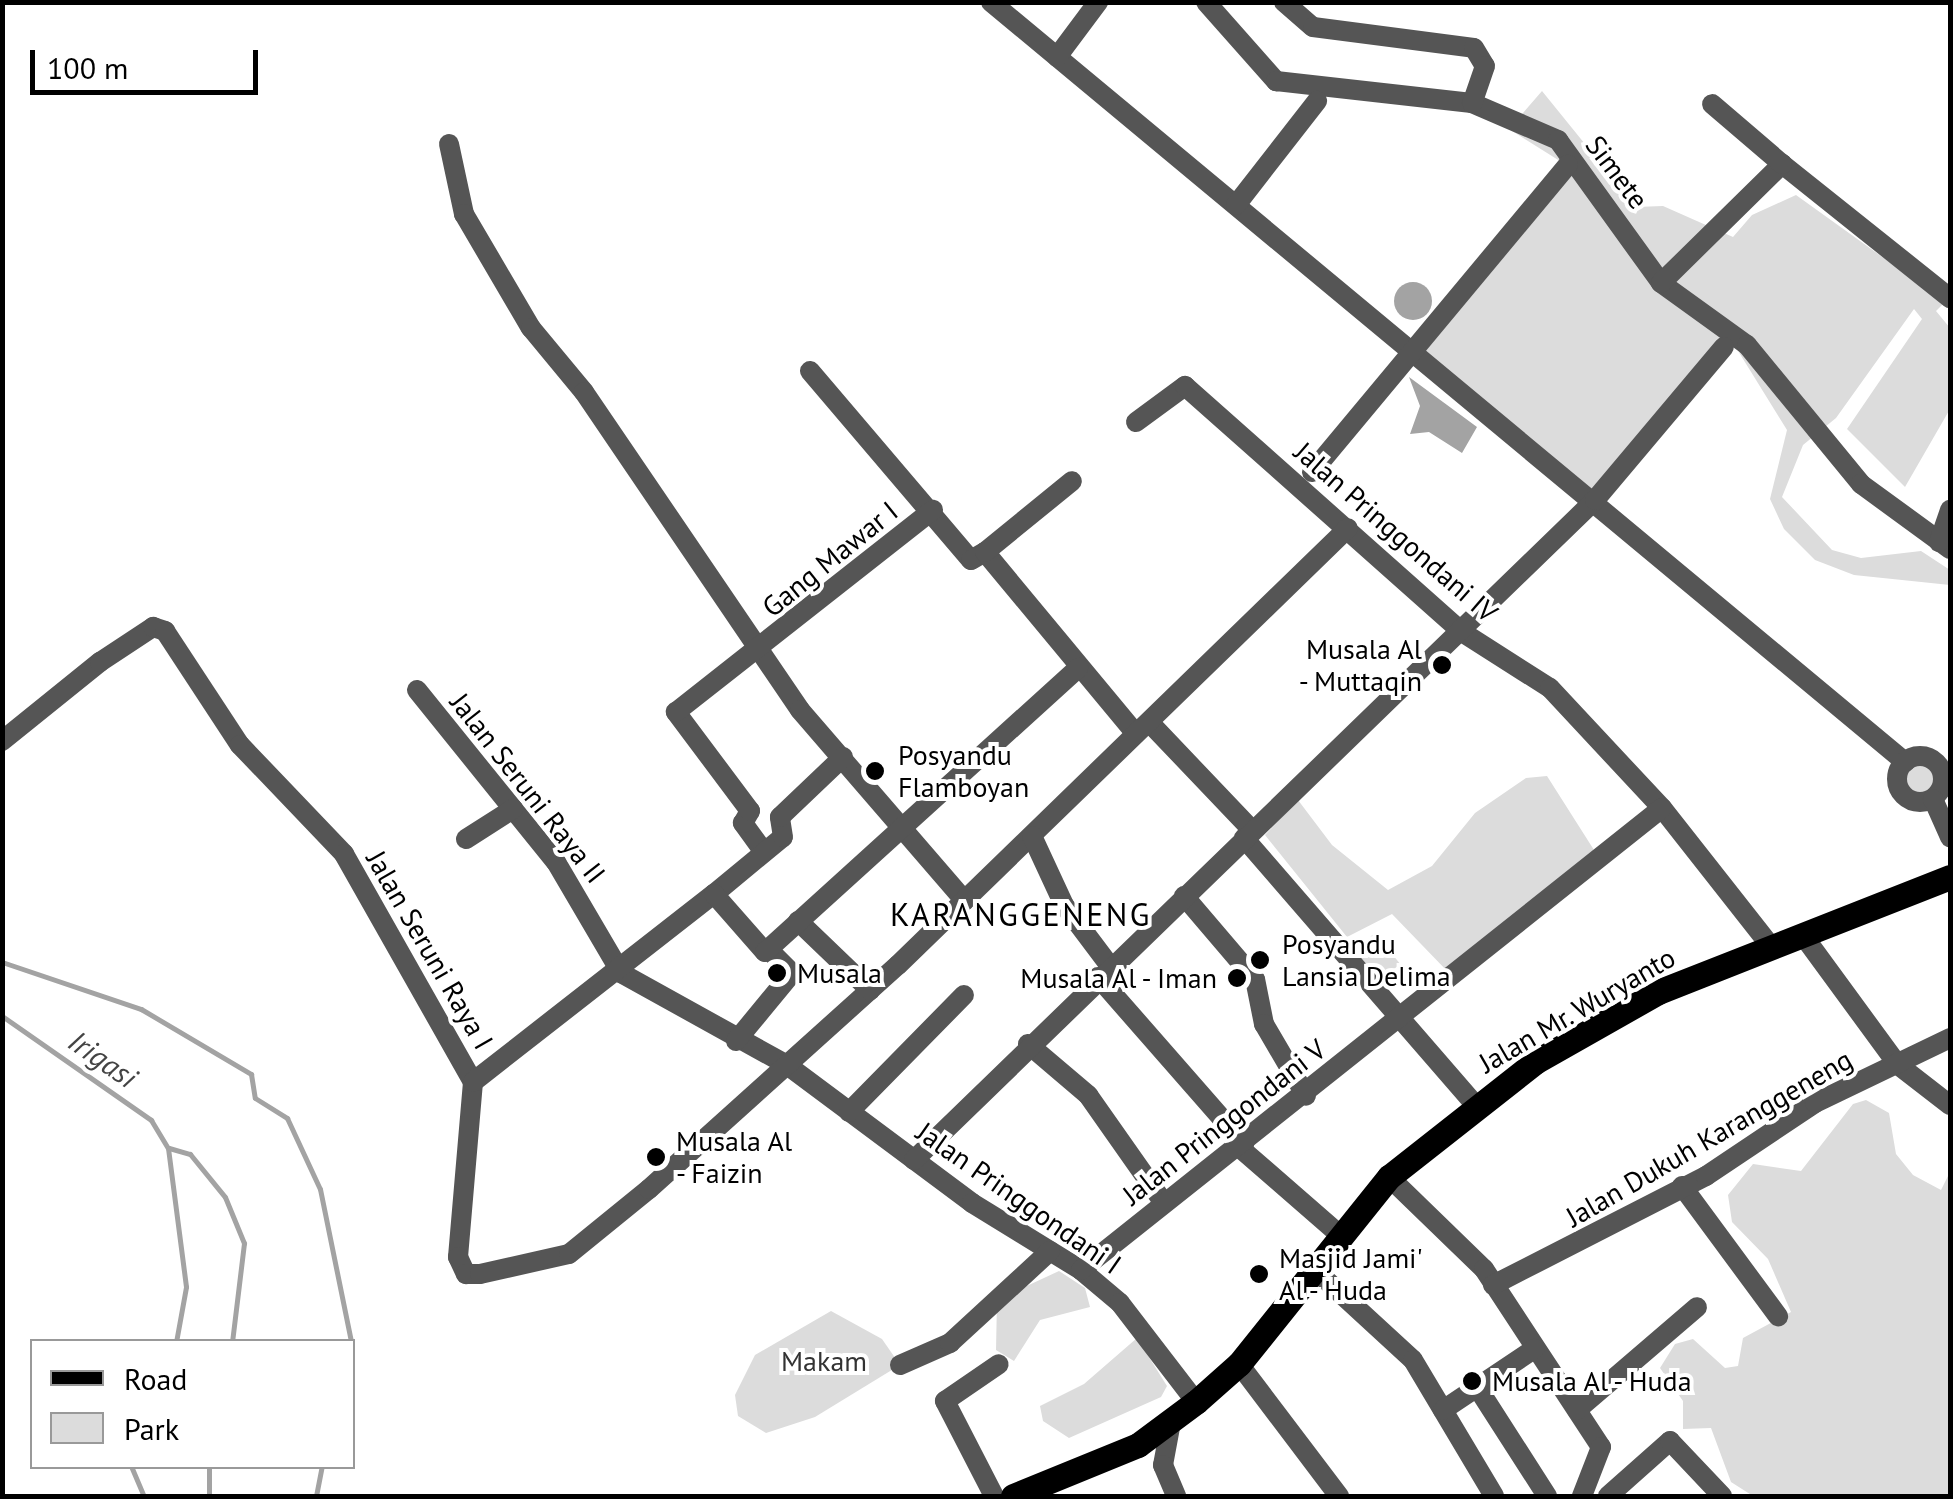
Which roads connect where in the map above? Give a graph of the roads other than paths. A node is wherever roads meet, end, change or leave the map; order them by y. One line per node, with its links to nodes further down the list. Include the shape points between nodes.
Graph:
1 (991, 2): 5 (street)
2 (1098, 2): 5 (street)
3 (1206, 2): 7 (street, Simete, via 1285,84)
4 (1284, 2): 7 (street, via 1313,27 1474,48 1485,66)
5 (1056, 58): 12 (street)
6 (1317, 102): 12 (street)
7 (1472, 103): 13 (street, Simete, via 1558,140)
8 (1712, 104): 10 (street)
9 (450, 144): 28 (street, via 464,214 531,328)
10 (1782, 164): 13 (street); 14 (street)
11 (1568, 165): 16 (street)
12 (1236, 205): 16 (street)
13 (1662, 283): 25 (street, Simete, via 1747,344 1904,521)
14 (1950, 298)
15 (1724, 347): 21 (street)
16 (1413, 352): 19 (street); 21 (street)
17 (810, 372): 22 (street)
18 (1136, 422): 24 (street, Jalan Pringgondani IV, via 1182,384)
19 (1312, 472)
20 (1072, 481): 26 (street)
21 (1594, 500): 27 (street); 34 (street)
22 (933, 510): 26 (street, via 971,560); 28 (street, Gang Mawar I)
23 (1950, 510): 25 (street)
24 (1348, 528): 27 (street, Jalan Pringgondani IV); 31 (street)
25 (1945, 546)
26 (984, 552): 29 (street)
27 (1462, 632): 36 (street, Jalan Pringgondani IV, via 1550,688); 39 (street)
28 (762, 650): 33 (street, Gang Mawar I); 43 (street, Gang Mawar I, via 675,716 750,811 743,823)
29 (1078, 668): 31 (street); 38 (street)
30 (417, 690): 37 (street, Jalan Seruni Raya II)
31 (1142, 728): 39 (street); 40 (street)
32 (2, 741): 62 (street, Jalan Seruni Raya I, via 100,662 153,628 165,631 240,745 344,854)
33 (843, 757): 38 (street, Gang Mawar I); 43 (street, via 780,817 784,835)
34 (1904, 762): 35 (street, via 1902,794); 35 (street, via 1926,757 1939,765 1942,787)
35 (1933, 799): 41 (street)
36 (1662, 808): 50 (street, Jalan Pringgondani IV); 56 (street, Jalan Pringgondani V)
37 (513, 809): 42 (street); 53 (street, Jalan Seruni Raya II, via 572,885)
38 (906, 826): 47 (street, Gang Mawar I); 48 (street)
39 (1248, 834): 46 (street); 56 (street)
40 (1032, 836): 47 (street); 52 (street)
41 (1950, 836)
42 (466, 839)
43 (764, 852): 45 (street)
44 (1950, 877): 49 (main road, Jalan Mr. Wuryanto)
45 (714, 894): 51 (street); 53 (street)
46 (1184, 896): 52 (street); 63 (street, via 1255,979 1264,1024)
47 (965, 901): 54 (street)
48 (798, 921): 51 (street); 54 (street)
49 (1802, 934): 50 (main road, Jalan Mr. Wuryanto); 60 (street, via 1840,998)
50 (1770, 945): 64 (main road, Jalan Mr. Wuryanto, via 1650,996)
51 (768, 949): 58 (street, via 792,973)
52 (1104, 972): 59 (street); 67 (street)
53 (622, 973): 58 (street, Jalan Seruni Raya II); 62 (street)
54 (870, 990): 61 (street)
55 (964, 994): 66 (street)
56 (1401, 1018): 63 (street, Jalan Pringgondani V); 64 (street)
57 (1950, 1038): 60 (street, Jalan Dukuh Karanggeneng)
58 (736, 1041): 61 (street, Jalan Seruni Raya II)
59 (1028, 1044): 68 (street); 71 (street, via 1088,1095)
60 (1898, 1064): 65 (street); 70 (street, Jalan Dukuh Karanggeneng, via 1816,1103)
61 (786, 1065): 62 (street, via 568,1254 480,1274 460,1269); 66 (street, Jalan Pringgondani I)
62 (473, 1082)
63 (1306, 1096): 67 (street, Jalan Pringgondani V)
64 (1475, 1105): 69 (main road, Jalan Mr. Wuryanto)
65 (1950, 1105)
66 (849, 1112): 68 (street, Jalan Pringgondani I)
67 (1242, 1146): 71 (street, Jalan Pringgondani V); 72 (street)
68 (914, 1160): 73 (street, Jalan Pringgondani I)
69 (1389, 1178): 72 (main road, Jalan Mr. Wuryanto); 76 (street)
70 (1682, 1186): 76 (street, Jalan Dukuh Karanggeneng); 78 (street)
71 (1164, 1203): 75 (street, Jalan Pringgondani V)
72 (1339, 1234): 74 (main road, Jalan Mr. Wuryanto)
73 (1050, 1251): 75 (street, Jalan Pringgondani I); 82 (street, via 950,1342)
74 (1314, 1269): 81 (main road, Jalan Mr. Wuryanto); 85 (street, via 1413,1360)
75 (1081, 1270): 84 (street, Jalan Pringgondani I, via 1120,1303)
76 (1494, 1284): 79 (street)
77 (1697, 1308): 86 (street)
78 (1778, 1316)
79 (1534, 1349): 83 (street); 86 (street)
80 (999, 1364): 88 (street, via 945,1401)
81 (1239, 1364): 84 (main road, Jalan Mr. Wuryanto); 91 (street)
82 (900, 1365)
83 (1478, 1390): 85 (street); 93 (street)
84 (1196, 1402): 87 (main road, Jalan Mr. Wuryanto)
85 (1443, 1410): 92 (street)
86 (1576, 1410): 94 (street, via 1602,1450)
87 (1171, 1422): 89 (main road, Jalan Mr. Wuryanto); 90 (street, via 1163,1465)
88 (994, 1496)
89 (1013, 1496)
90 (1176, 1496)
91 (1338, 1496)
92 (1494, 1496)
93 (1547, 1496)
94 (1582, 1496)
95 (1608, 1496): 96 (street, via 1670,1441)
96 (1722, 1496)

